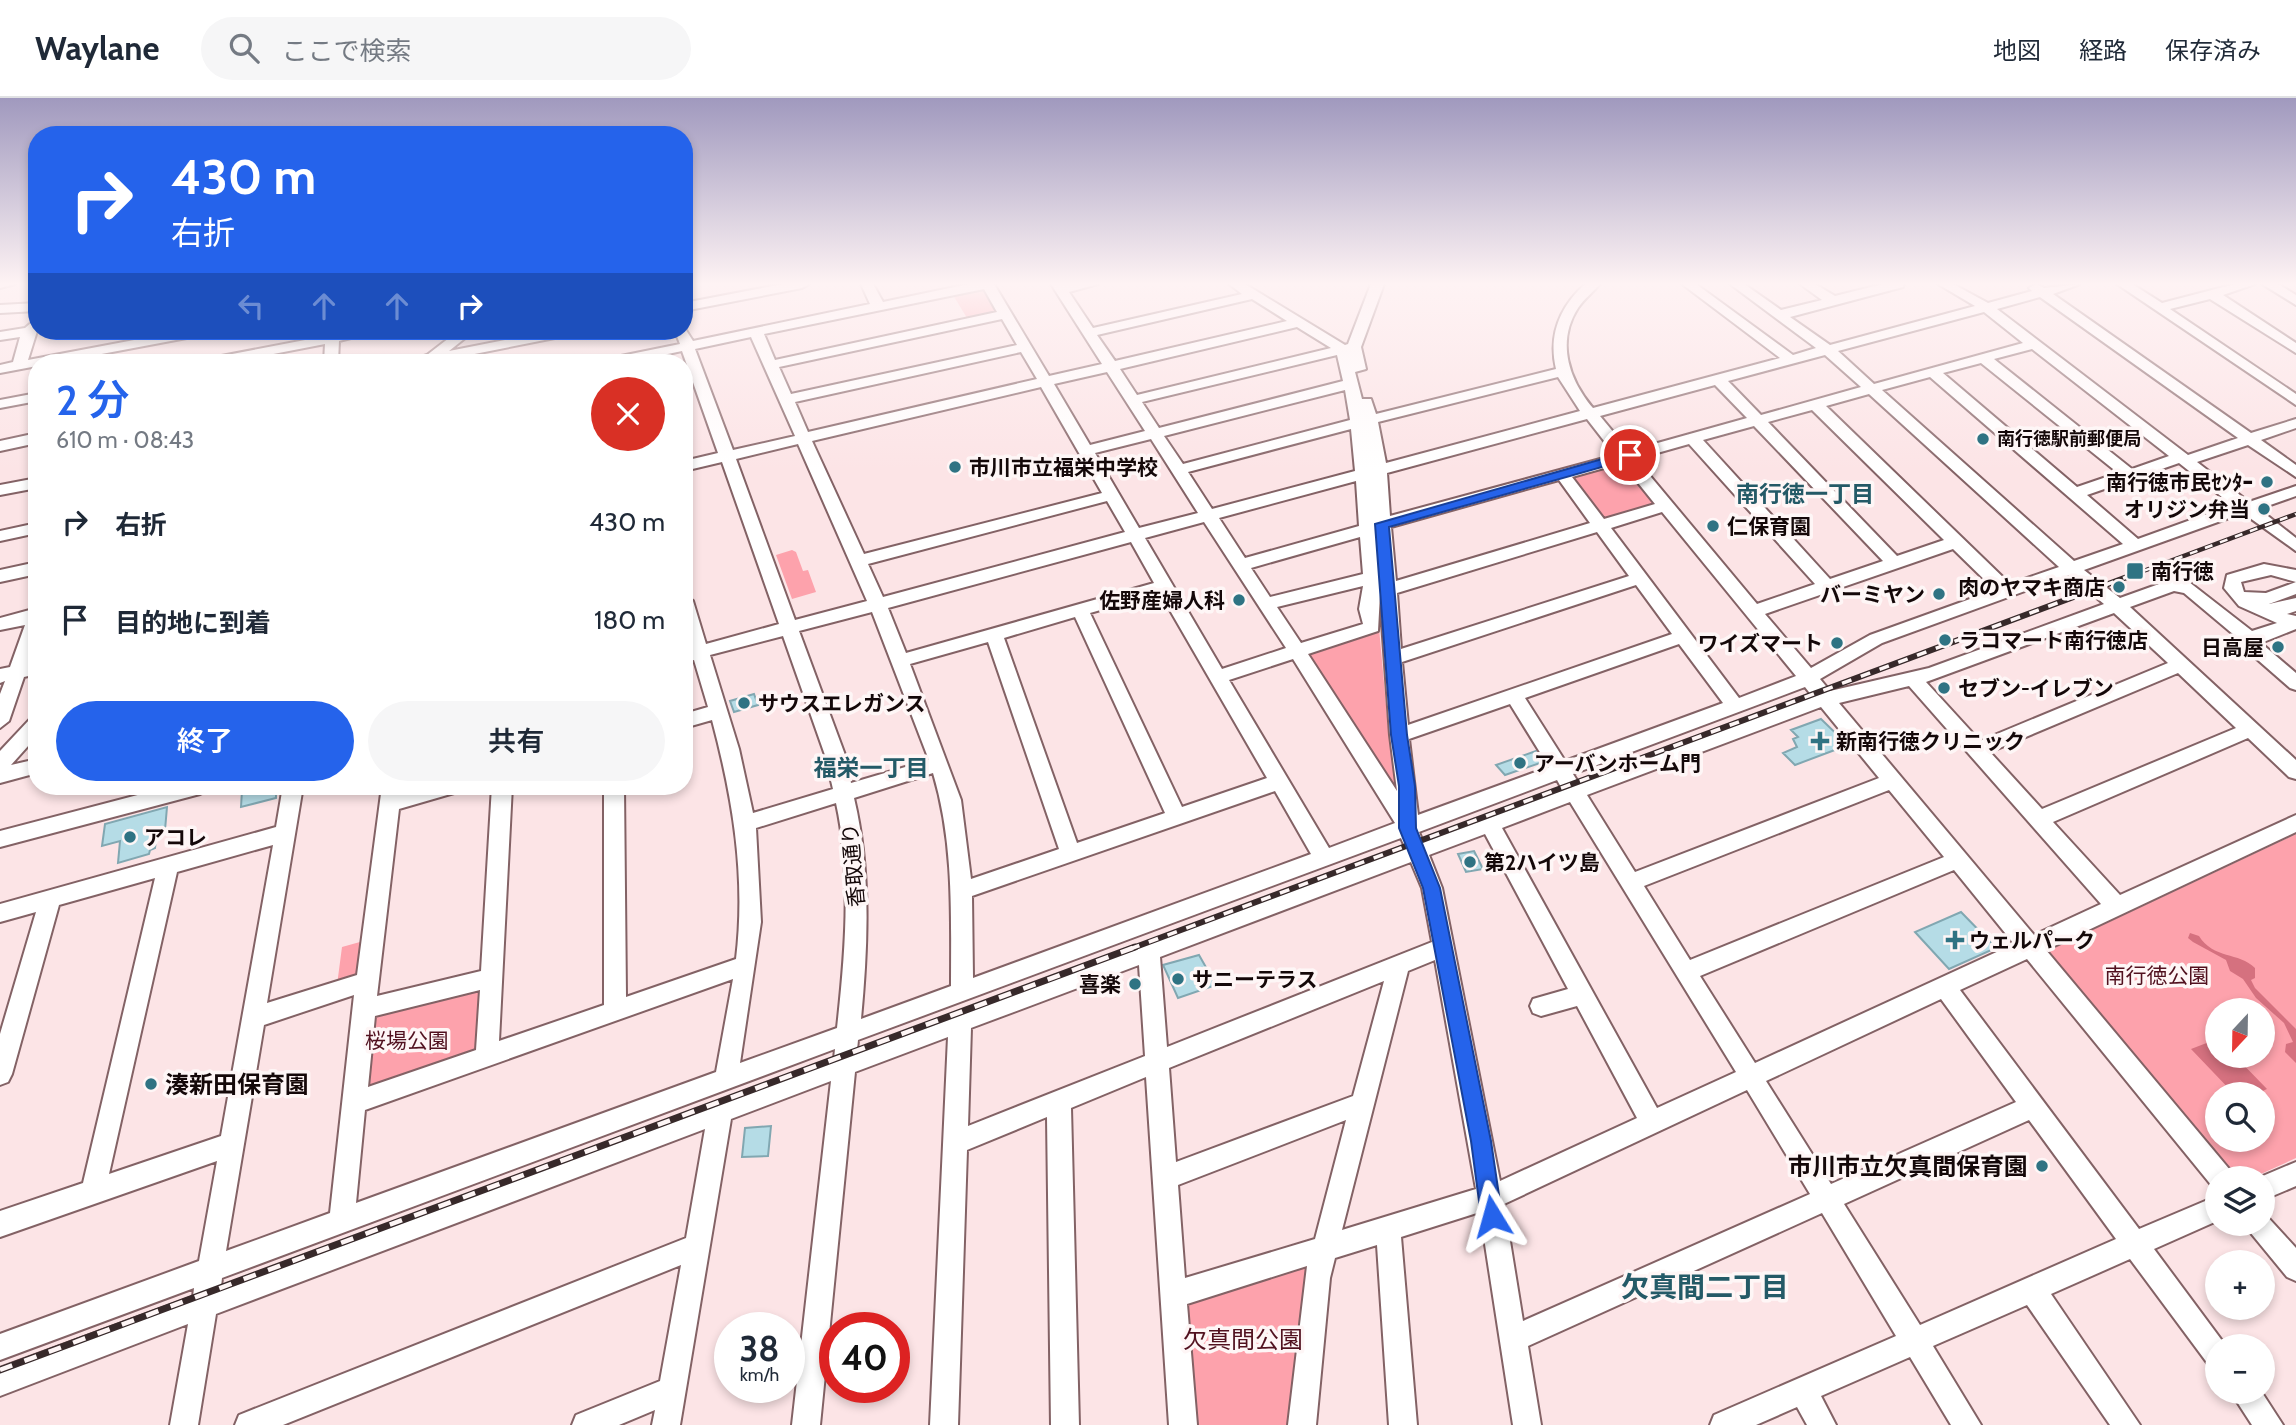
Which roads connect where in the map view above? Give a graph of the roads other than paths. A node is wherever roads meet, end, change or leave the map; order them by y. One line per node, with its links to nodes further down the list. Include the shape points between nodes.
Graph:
1 (26, 346): 31 (street)
2 (102, 346): 22 (street)
3 (284, 346): 23 (street)
4 (484, 346): 24 (street)
5 (662, 346): 25 (street)
6 (763, 346): 30 (street)
7 (832, 346): 30 (street)
8 (1026, 346): 37 (street); 41 (street)
9 (1098, 346): 32 (street)
10 (1198, 346): 32 (street)
11 (1344, 346): 20 (street)
12 (1558, 346): 34 (street)
13 (1772, 346): 27 (street)
14 (1822, 346): 21 (street)
15 (1843, 346): 21 (street)
16 (2027, 346): 26 (street)
17 (2037, 346): 59 (street)
18 (2131, 346): 51 (street)
19 (2215, 346): 43 (street)
20 (1348, 348): 38 (street); 42 (street); 47 (street)
21 (1828, 350): 27 (street); 39 (street)
22 (69, 354)
23 (247, 354)
24 (456, 354)
25 (637, 354)
26 (1984, 358): 35 (street); 66 (street)
27 (1791, 360): 36 (street)
28 (28, 364): 31 (street)
29 (693, 364): 57 (street, 香取通り)
30 (771, 365): 41 (street)
31 (19, 366): 33 (street)
32 (1111, 366): 37 (street); 42 (street)
33 (0, 369)
34 (1563, 371): 46 (street); 47 (street)
35 (1933, 372): 39 (street); 70 (street)
36 (1718, 379): 46 (street); 48 (street)
37 (1046, 382): 52 (street); 56 (street)
38 (1350, 384): 47 (street); 50 (street)
39 (1872, 389): 45 (street); 86 (street)
40 (28, 399): 44 (street)
41 (786, 400): 52 (street)
42 (1133, 400): 50 (street)
43 (2296, 401)
44 (0, 404)
45 (1816, 405): 48 (street); 81 (street)
46 (1589, 414): 58 (street); 63 (street)
47 (1364, 422): 62 (street); 63 (street)
48 (1758, 422): 53 (street); 84 (street)
49 (2296, 423): 51 (street)
50 (1155, 433): 56 (street); 62 (street)
51 (2256, 437): 59 (street); 60 (street); 64 (street)
52 (802, 439): 57 (street); 83 (street)
53 (1693, 439): 58 (street); 93 (street)
54 (28, 440): 55 (street)
55 (0, 446)
56 (1086, 451): 71 (street)
57 (726, 456): 61 (street); 107 (street, 香取通り)
58 (1624, 456): 65 (street); 72 (street)
59 (2184, 459): 66 (street); 73 (street)
60 (2296, 459)
61 (693, 464)
62 (1178, 470): 74 (street)
63 (1370, 472): 74 (street); 75 (street)
64 (2296, 472)
65 (1562, 474): 75 (street); 76 (street)
66 (2130, 475): 70 (street)
67 (28, 485): 68 (street)
68 (0, 490)
69 (2296, 491): 73 (street)
70 (2074, 494): 82 (street)
71 (1112, 495): 79 (street); 83 (street)
72 (1665, 506): 76 (street); 103 (street)
73 (2244, 506): 80 (street); 82 (street)
74 (1209, 516): 79 (street); 85 (street)
75 (1375, 526): 85 (street); 89 (street); 94 (street)
76 (1601, 526): 90 (street); 94 (street)
77 (28, 530): 78 (street)
78 (0, 536)
79 (1135, 536): 92 (street); 99 (street)
80 (2292, 539)
81 (1956, 542): 84 (street); 95 (street)
82 (2135, 545): 86 (street)
83 (856, 562): 99 (street)
84 (1894, 563): 93 (street)
85 (1240, 565): 97 (street)
86 (2071, 568): 95 (street); 100 (street)
87 (28, 570): 88 (street)
88 (0, 576)
89 (1371, 578): 97 (street); 112 (street, via 1368,608 1372,627)
90 (1640, 578): 110 (street); 115 (street)
91 (2296, 579): 96 (street, via 2262,600); 96 (street, via 2263,568 2233,579 2231,588)
92 (1164, 586): 102 (street); 120 (street)
93 (1827, 587): 103 (street)
94 (1387, 590): 115 (street)
95 (2006, 591): 121 (street, via 1877,639)
96 (2239, 597): 101 (street)
97 (1266, 604): 112 (street)
98 (2296, 604): 101 (street, via 2278,611)
99 (876, 605): 107 (street); 116 (street)
100 (2116, 605): 111 (street, via 2173,585 2189,588); 117 (street); 122 (street)
101 (2255, 608): 105 (street)
102 (1080, 610): 109 (street); 149 (street)
103 (1753, 612): 121 (street)
104 (28, 617): 106 (street)
105 (2296, 622): 111 (street, via 2261,637)
106 (0, 624)
107 (789, 628): 113 (street); 143 (street, 香取通り)
108 (28, 632): 119 (street)
109 (994, 634): 116 (street); 158 (street)
110 (1684, 636): 124 (street); 126 (street)
111 (2248, 637): 123 (street, via 2249,643)
112 (1297, 653): 120 (street); 154 (street)
113 (693, 654)
114 (693, 656): 127 (street)
115 (1393, 658): 132 (street)
116 (900, 661): 135 (street)
117 (2178, 666): 130 (street); 133 (street)
118 (28, 669): 119 (street)
119 (9, 674): 129 (street)
120 (1217, 677): 141 (street)
121 (1808, 679): 125 (street); 126 (street)
122 (1913, 679): 125 (street); 133 (street)
123 (2296, 683)
124 (1514, 695): 132 (street); 137 (street)
125 (1825, 699): 140 (street); 142 (street)
126 (1735, 706): 137 (street)
127 (717, 711): 128 (street); 151 (street)
128 (693, 718)
129 (0, 722)
130 (2249, 730): 138 (street); 150 (street)
131 (28, 734): 134 (street)
132 (1399, 735): 154 (street)
133 (1977, 750): 150 (street)
134 (0, 764)
135 (940, 764): 143 (street); 163 (street, via 954,820)
136 (28, 768): 139 (street)
137 (1560, 768): 142 (street); 154 (street)
138 (2296, 772)
139 (0, 775)
140 (1893, 781): 160 (street); 162 (street)
141 (1278, 782): 149 (street); 159 (street)
142 (1573, 791): 152 (street); 162 (street)
143 (845, 793): 151 (street); 183 (street, 香取通り, via 857,915)
144 (166, 795): 156 (street)
145 (291, 795): 155 (street)
146 (391, 795): 174 (street)
147 (501, 795): 173 (street)
148 (614, 795): 180 (street)
149 (1177, 817): 158 (street)
150 (2039, 819): 165 (street)
151 (746, 823): 171 (street, via 751,902)
152 (1489, 823): 157 (street); 177 (street)
153 (2296, 823): 165 (street)
154 (1408, 828): 157 (street); 159 (street)
155 (285, 833): 161 (street); 181 (street)
156 (0, 839)
157 (1418, 850): 167 (street, via 1432,888); 169 (street)
158 (1071, 854): 163 (street)
159 (1324, 858): 176 (street)
160 (1958, 860): 168 (street); 172 (street)
161 (168, 866): 164 (street); 202 (street)
162 (1630, 883): 172 (street)
163 (962, 891): 176 (street)
164 (50, 898): 166 (street); 187 (street)
165 (2116, 906): 168 (street)
166 (0, 913)
167 (1443, 947): 170 (street); 203 (street)
168 (2029, 947): 175 (street); 198 (street)
169 (1149, 951): 182 (street); 185 (street)
170 (1399, 964): 185 (street); 192 (street)
171 (744, 966): 180 (street); 189 (street)
172 (1685, 972): 188 (street)
173 (491, 978): 179 (street); 184 (street)
174 (367, 981): 179 (street); 181 (street)
175 (1944, 986): 188 (street); 193 (street)
176 (962, 992): 183 (street)
177 (1583, 995): 178 (street); 195 (street)
178 (1541, 1006)
179 (364, 1009): 191 (street)
180 (615, 1012): 184 (street)
181 (253, 1018): 196 (street)
182 (960, 1023): 186 (street); 197 (street)
183 (848, 1034): 186 (street, 香取通り); 189 (street)
184 (487, 1057): 191 (street)
185 (1157, 1061): 190 (street); 200 (street)
186 (845, 1066): 194 (street); 230 (street, 香取通り)
187 (0, 1074)
188 (1750, 1077): 195 (street); 204 (street)
189 (726, 1079): 206 (street)
190 (1059, 1101): 197 (street); 232 (street)
191 (354, 1103): 206 (street)
192 (1363, 1103): 200 (street); 212 (street)
193 (2032, 1107): 204 (street); 210 (street)
194 (720, 1112): 211 (street); 217 (street)
195 (1652, 1122): 203 (street)
196 (232, 1143): 202 (street); 214 (street)
197 (955, 1143): 231 (street)
198 (2211, 1166)
199 (2296, 1174): 201 (street)
200 (1165, 1178): 216 (street)
201 (2275, 1183)
202 (93, 1192): 207 (street)
203 (1489, 1197): 208 (street); 218 (street)
204 (1825, 1200): 218 (street); 220 (street)
205 (2205, 1214): 210 (street)
206 (342, 1221): 214 (street)
207 (0, 1224)
208 (1388, 1229): 212 (street); 235 (street)
209 (2270, 1236): 213 (street)
210 (2136, 1245): 215 (street); 219 (street)
211 (697, 1246): 223 (street); 227 (street)
212 (1324, 1248): 216 (street); 234 (street)
213 (2296, 1268)
214 (211, 1270): 217 (street); 221 (street)
215 (2032, 1289): 220 (street); 240 (street)
216 (1174, 1295): 233 (street)
217 (205, 1305): 222 (street); 226 (street)
218 (1513, 1339): 236 (street)
219 (2205, 1339)
220 (1914, 1341): 224 (street); 239 (street)
221 (0, 1347)
222 (0, 1381)
223 (673, 1389): 228 (street); 229 (street)
224 (1803, 1390): 237 (street); 238 (street)
225 (2254, 1404): 241 (street)
226 (184, 1425)
227 (249, 1425)
228 (586, 1425)
229 (666, 1425)
230 (806, 1425)
231 (944, 1425)
232 (1065, 1425)
233 (1183, 1425)
234 (1302, 1425)
235 (1403, 1425)
236 (1527, 1425)
237 (1724, 1425)
238 (1822, 1425)
239 (1967, 1425)
240 (2126, 1425)
241 (2269, 1425)

